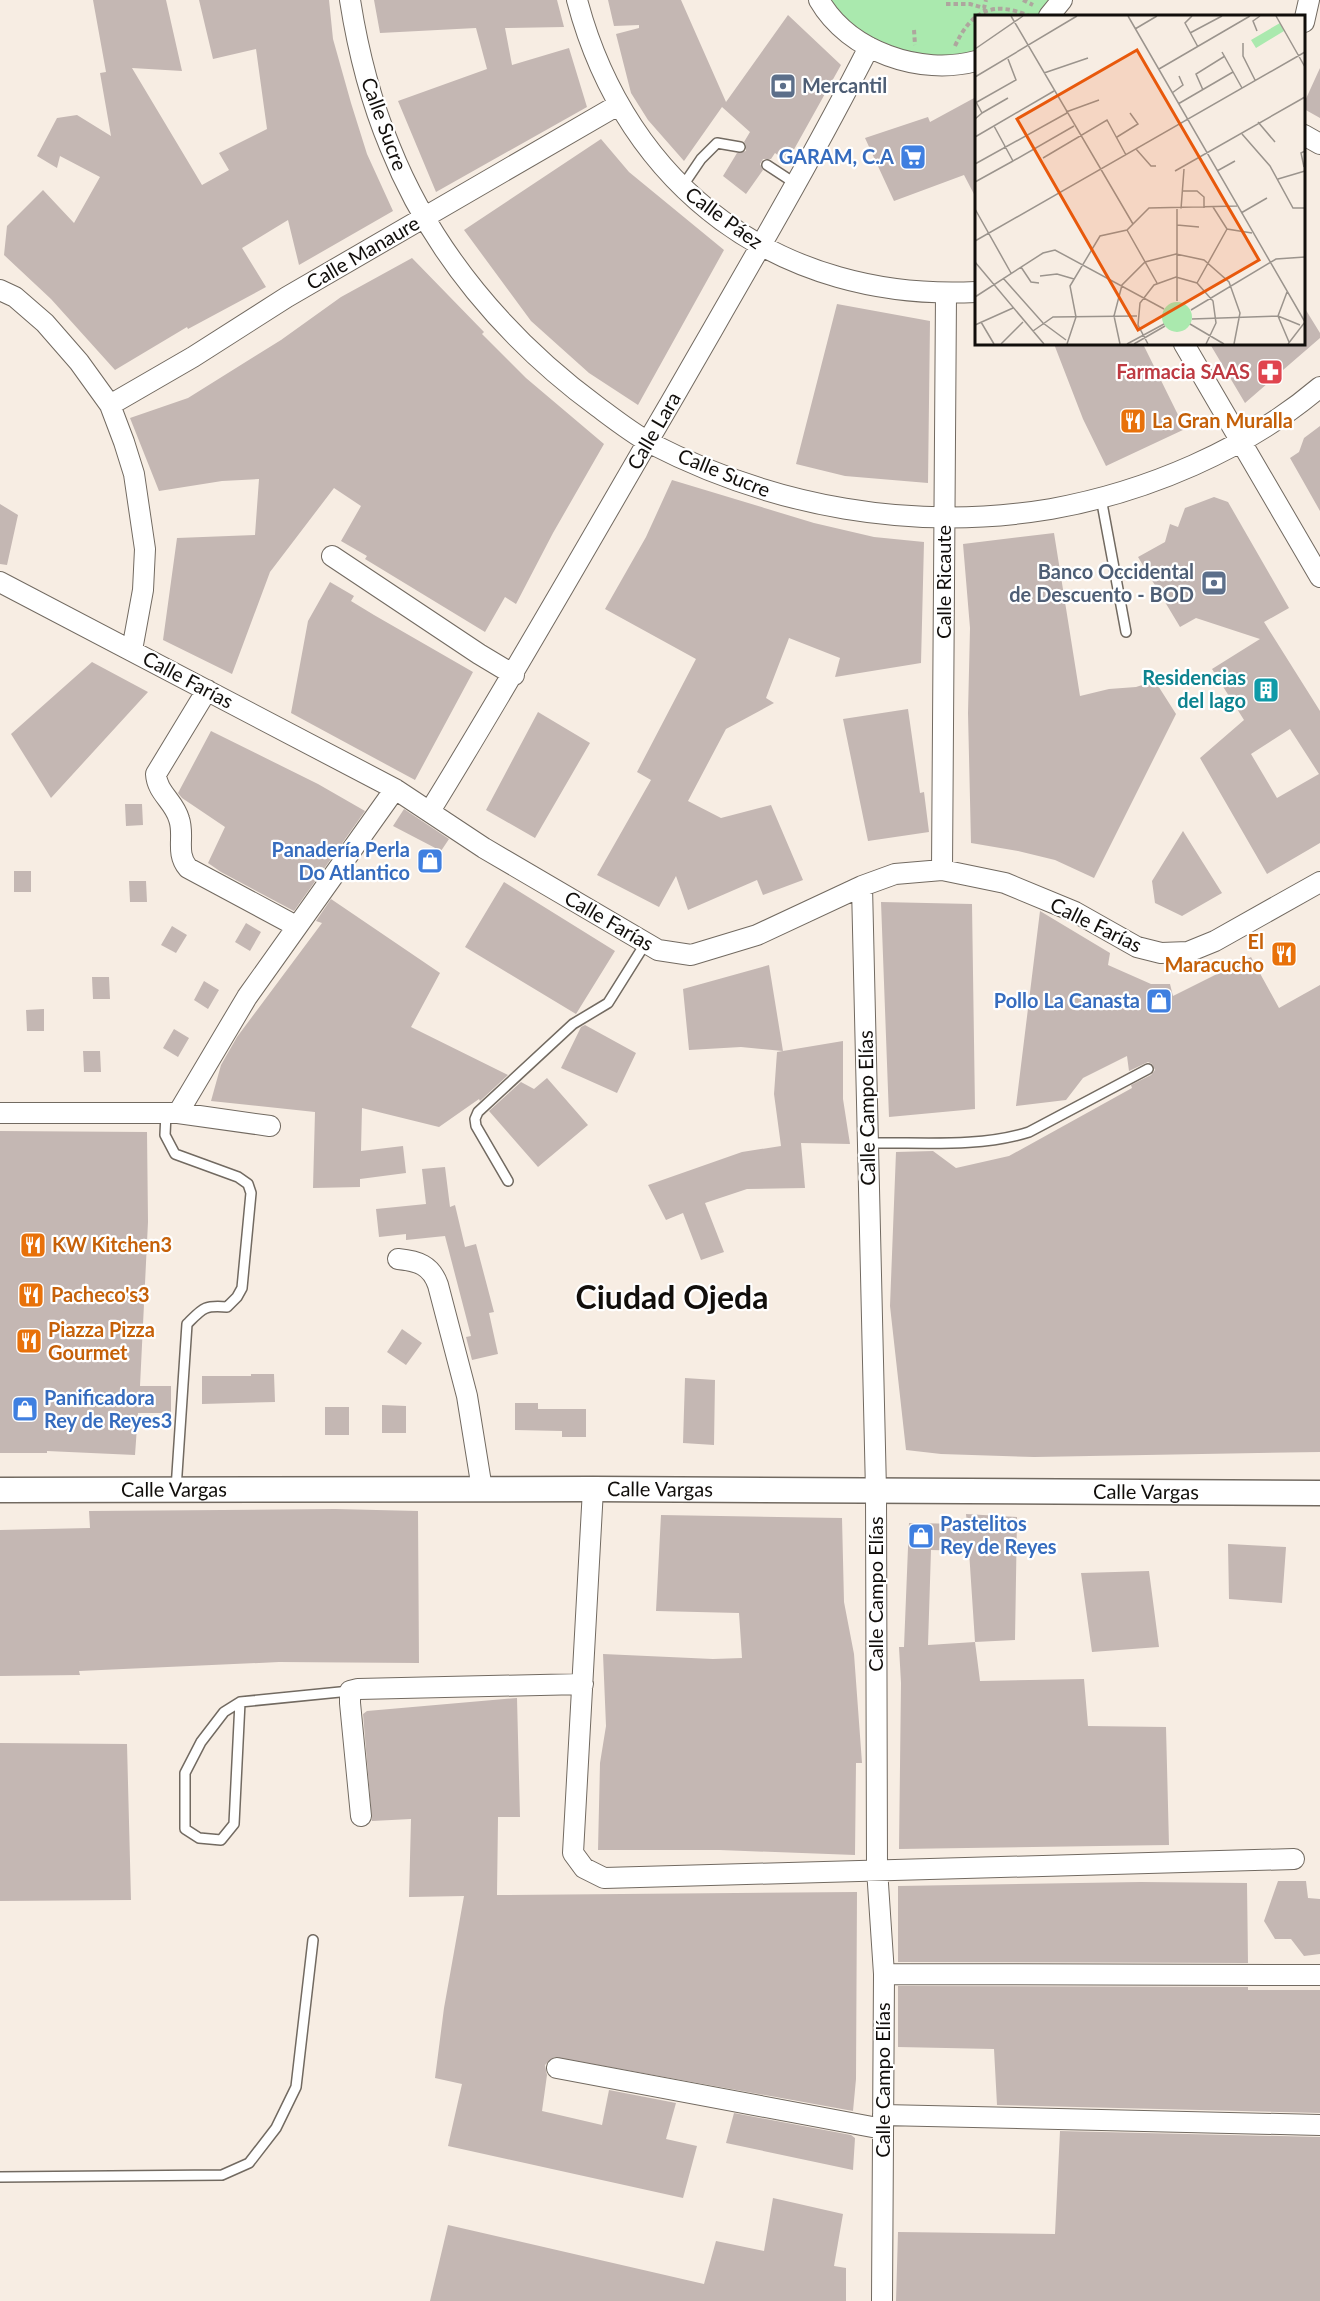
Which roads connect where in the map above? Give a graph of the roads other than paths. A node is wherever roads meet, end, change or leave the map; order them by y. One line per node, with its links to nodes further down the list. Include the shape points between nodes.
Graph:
1 (350, 0): 17 (street, Calle Sucre, via 376,113)
2 (577, 0): 10 (street, Calle Páez, via 586,33)
3 (819, 0): 8 (street, via 843,28)
4 (1062, 0): 6 (street)
5 (1309, 0): 7 (street)
6 (1050, 15)
7 (1305, 18)
8 (869, 47): 9 (street, via 917,64); 15 (street, Calle Lara)
9 (975, 61)
10 (618, 105): 16 (street, Calle Páez, via 647,148); 17 (street, Calle Manaure)
11 (1305, 136): 12 (street)
12 (1320, 144)
13 (740, 147): 16 (lane, via 717,143)
14 (767, 165): 15 (lane)
15 (796, 184): 18 (street, Calle Lara)
16 (682, 188): 18 (street, Calle Páez)
17 (425, 218): 24 (street, Calle Manaure, via 286,297); 26 (street, Calle Sucre, via 475,292 520,342 570,387)
18 (760, 246): 21 (street, Calle Páez, via 802,266 849,281 897,291); 26 (street, Calle Lara)
19 (0, 290): 24 (street, via 15,297 45,323)
20 (975, 292): 21 (street, Calle Páez)
21 (946, 294): 28 (street, Calle Ricaute)
22 (1185, 345): 25 (street)
23 (1320, 387): 25 (street, Calle Sucre)
24 (110, 405): 33 (street, via 134,474 145,549 143,590)
25 (1242, 440): 27 (street, Calle Sucre, via 1173,473); 30 (street)
26 (648, 442): 28 (street, Calle Sucre, via 741,482 810,503 879,515); 34 (street, Calle Lara)
27 (1101, 498): 28 (street, Calle Sucre, via 1027,513); 32 (lane)
28 (944, 518): 38 (street, Calle Ricaute)
29 (332, 556): 34 (street)
30 (1320, 577)
31 (0, 582): 33 (street, Calle Farías)
32 (1126, 632)
33 (132, 650): 35 (street, Calle Farías)
34 (514, 675): 37 (street, Calle Lara)
35 (207, 690): 36 (street, Calle Farías); 41 (street, via 156,774 156,784 179,819 183,861 188,868)
36 (395, 789): 37 (street, Calle Farías); 41 (street)
37 (430, 811): 42 (street, Calle Farías, via 484,848)
38 (942, 870): 39 (street, Calle Farías, via 1005,883 1075,912 1137,947 1161,953 1188,952 1215,942); 40 (street, Calle Farías, via 895,874)
39 (1320, 882)
40 (862, 886): 42 (street, Calle Farías, via 757,935 691,955); 47 (street, Calle Campo Elías)
41 (296, 926): 45 (street)
42 (645, 944): 48 (lane, via 608,1003 573,1024 478,1112 476,1126)
43 (1148, 1069): 47 (lane, via 1009,1139)
44 (0, 1113): 45 (street)
45 (172, 1113): 46 (street); 51 (lane, via 165,1135 175,1154 238,1177 248,1184 251,1193 242,1288 227,1306 201,1309 187,1324)
46 (270, 1126)
47 (868, 1143): 54 (street, Calle Campo Elías)
48 (508, 1181)
49 (398, 1259): 52 (street, via 415,1260 434,1274 466,1396)
50 (593, 1488): 52 (street, Calle Vargas); 54 (street, Calle Vargas); 56 (street)
51 (176, 1489): 52 (street, Calle Vargas); 53 (street, Calle Vargas)
52 (482, 1489)
53 (0, 1490)
54 (876, 1491): 55 (street, Calle Vargas); 61 (street, Calle Campo Elías)
55 (1320, 1493)
56 (583, 1684): 57 (street); 61 (street, via 573,1853 584,1868 604,1878)
57 (350, 1691): 58 (lane); 59 (street)
58 (240, 1702): 58 (lane, via 224,1712 201,1742 186,1773 185,1829 199,1838 221,1840 234,1824)
59 (361, 1816)
60 (1294, 1859): 61 (street)
61 (877, 1869): 63 (street, Calle Campo Elías)
62 (313, 1940): 68 (lane, via 296,2087 276,2128 249,2163 222,2175)
63 (884, 1974): 64 (street); 66 (street, Calle Campo Elías)
64 (1320, 1975)
65 (557, 2068): 66 (street)
66 (883, 2122): 67 (street); 69 (street, Calle Campo Elías)
67 (1320, 2125)
68 (0, 2177)
69 (882, 2301)

